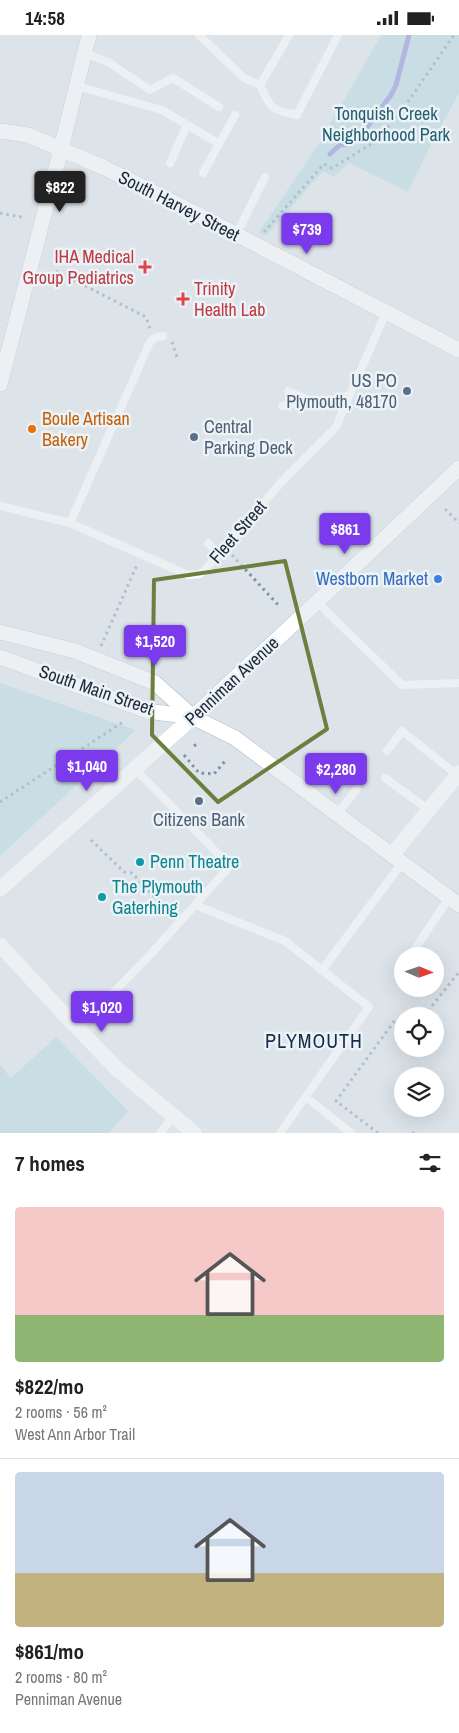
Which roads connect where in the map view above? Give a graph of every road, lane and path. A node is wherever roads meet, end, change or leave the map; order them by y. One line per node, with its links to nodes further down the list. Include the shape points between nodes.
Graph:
1 (88, 35): 6 (street)
2 (199, 35): 8 (lane, via 244,78)
3 (289, 35): 8 (lane)
4 (338, 35): 8 (lane, via 298,115 270,106)
5 (454, 35): 21 (path, via 420,87 373,143 332,169 324,164)
6 (84, 53): 7 (street); 9 (lane, via 108,62 150,90 173,78)
7 (76, 85): 11 (lane, via 162,111); 14 (street)
8 (260, 85)
9 (219, 107)
10 (235, 115): 13 (lane)
11 (187, 125): 13 (lane); 15 (lane)
12 (0, 131): 14 (street, South Harvey Street, via 28,135)
13 (218, 143): 16 (lane)
14 (61, 149): 20 (street, South Harvey Street, via 144,187); 28 (street)
15 (170, 163)
16 (203, 173)
17 (265, 177): 20 (lane)
18 (0, 213): 19 (path)
19 (22, 217)
20 (236, 235): 21 (street, South Harvey Street)
21 (255, 245): 23 (street, South Harvey Street)
22 (56, 271): 24 (path)
23 (386, 312): 26 (street, South Harvey Street); 30 (lane, Fleet Street)
24 (146, 317)
25 (167, 337): 27 (path); 36 (lane, via 156,337 150,342)
26 (459, 350)
27 (178, 360)
28 (0, 384)
29 (288, 391): 31 (lane)
30 (350, 393): 31 (lane, via 331,403); 40 (lane, Fleet Street, via 331,433 286,477)
31 (306, 400): 32 (lane)
32 (282, 405)
33 (459, 468): 43 (street, Penniman Avenue)
34 (0, 506): 36 (lane, Fleet Street)
35 (445, 509): 37 (path)
36 (70, 523): 42 (lane, Fleet Street)
37 (459, 523)
38 (218, 540): 40 (lane)
39 (208, 543): 41 (lane)
40 (225, 547): 41 (lane, Fleet Street); 44 (path)
41 (219, 554): 42 (lane, Fleet Street, via 204,571 193,576)
42 (142, 555): 46 (path)
43 (317, 602): 48 (lane, via 402,685); 49 (street, Penniman Avenue)
44 (280, 607)
45 (0, 632): 49 (street, South Main Street, via 75,651 155,683)
46 (100, 649)
47 (0, 657): 49 (street, South Main Street, via 147,711)
48 (459, 683)
49 (193, 717): 54 (street, Penniman Avenue); 60 (street, South Main Street, via 234,739)
50 (123, 722): 58 (path)
51 (387, 751): 56 (lane, via 402,731)
52 (184, 755): 53 (path, via 199,773 214,774)
53 (226, 760)
54 (135, 769): 63 (street, Penniman Avenue); 65 (lane, via 230,866)
55 (385, 777): 59 (lane)
56 (457, 777): 59 (street)
57 (357, 789): 60 (lane)
58 (0, 802)
59 (429, 810): 62 (street)
60 (337, 814): 62 (street, South Main Street)
61 (91, 840): 66 (path, via 124,872 132,873)
62 (397, 859): 64 (street, South Main Street); 69 (lane)
63 (0, 889)
64 (454, 902): 68 (lane)
65 (195, 905): 66 (lane); 69 (lane, via 285,941)
66 (179, 922): 73 (lane)
67 (0, 945): 73 (street)
68 (417, 947)
69 (322, 970): 74 (lane, via 369,1007)
70 (459, 972): 71 (path)
71 (431, 1007)
72 (394, 1021): 80 (path, via 336,1101)
73 (78, 1029): 75 (street, via 117,1069)
74 (306, 1097): 78 (lane); 79 (lane)
75 (174, 1116): 76 (lane); 77 (street)
76 (160, 1133)
77 (194, 1133)
78 (280, 1133)
79 (351, 1133)
80 (378, 1133)

